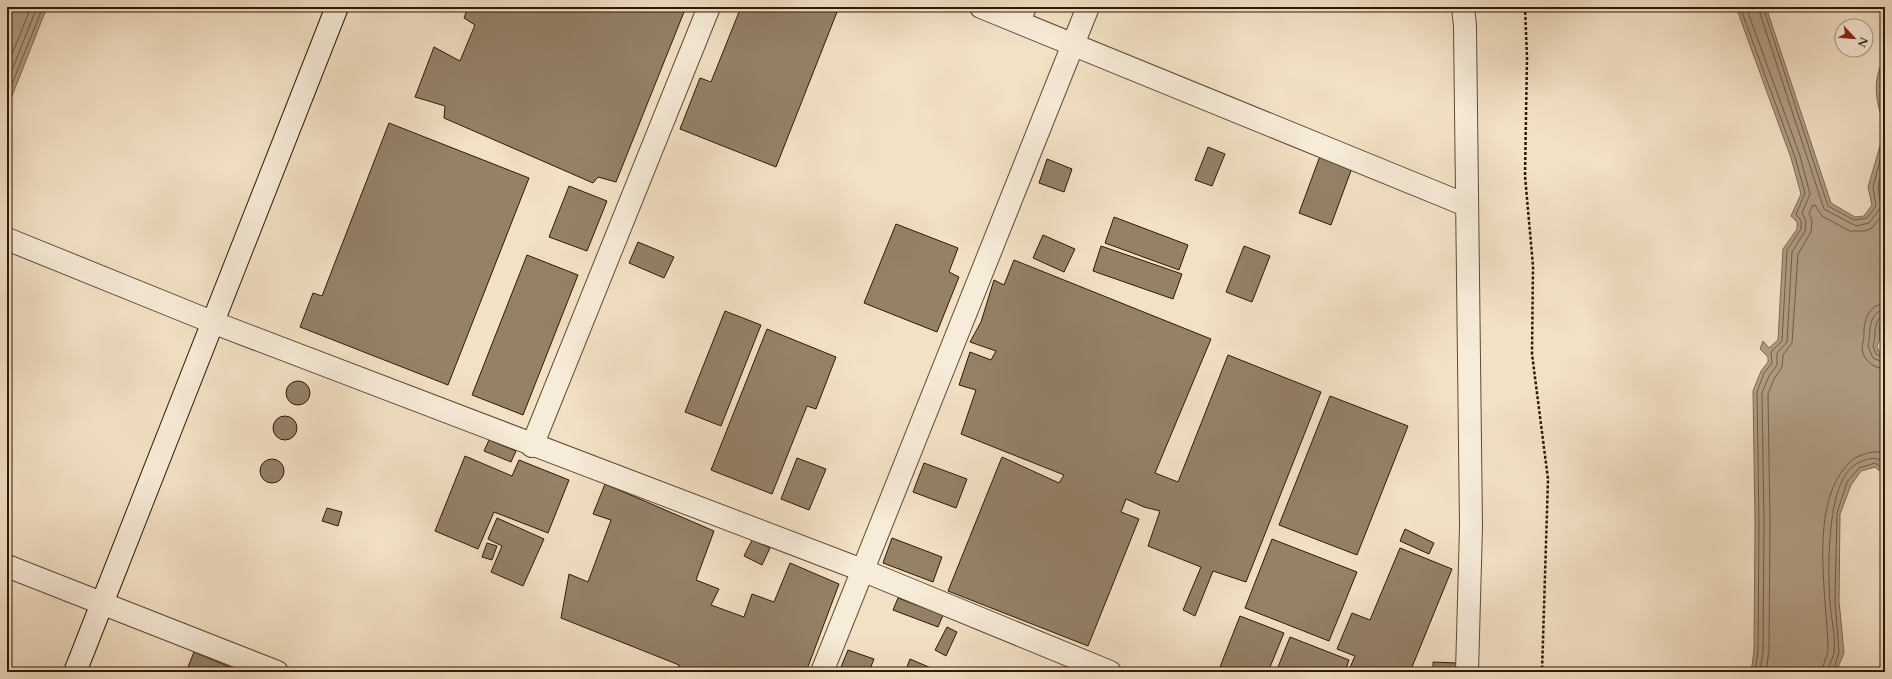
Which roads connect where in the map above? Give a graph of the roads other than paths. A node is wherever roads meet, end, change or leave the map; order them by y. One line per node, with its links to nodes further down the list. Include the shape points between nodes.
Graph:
1 (337, 7): 10 (street)
2 (709, 7): 11 (street)
3 (980, 7): 6 (street)
4 (1088, 7): 7 (street)
5 (1463, 7): 8 (street)
6 (1025, 15): 7 (street)
7 (1073, 44): 8 (street); 13 (street)
8 (1466, 205): 19 (street, via 1471,527)
9 (7, 239): 10 (street)
10 (212, 322): 11 (street); 14 (street)
11 (532, 446): 13 (street)
12 (7, 566): 14 (street)
13 (862, 570): 17 (street); 18 (street)
14 (102, 603): 15 (street); 16 (street)
15 (75, 672)
16 (277, 672)
17 (822, 672)
18 (1110, 672)
19 (1467, 672)

